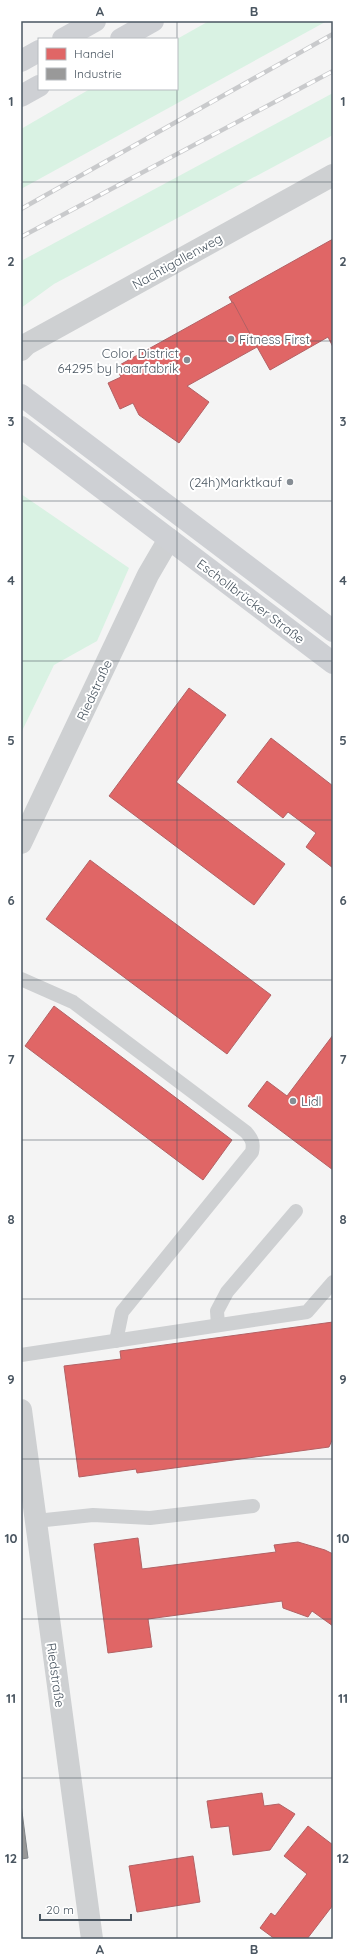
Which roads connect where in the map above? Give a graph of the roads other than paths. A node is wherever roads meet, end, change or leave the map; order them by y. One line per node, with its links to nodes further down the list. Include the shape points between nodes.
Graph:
1 (95, 21): 3 (main road)
2 (153, 21): 4 (main road)
3 (65, 38)
4 (123, 38)
5 (38, 52): 6 (main road)
6 (21, 61)
7 (38, 87): 8 (main road)
8 (21, 96)
9 (333, 175): 10 (street, Nachtigallenweg, via 34,340)
10 (21, 350)
11 (21, 395): 13 (main road, Eschollbrücker Straße)
12 (21, 427): 14 (main road, Eschollbrücker Straße)
13 (179, 516): 14 (main road); 15 (main road, Eschollbrücker Straße)
14 (169, 539): 16 (main road, Eschollbrücker Straße); 17 (street, Riedstraße, via 145,582)
15 (333, 631)
16 (333, 663)
17 (21, 843)
18 (21, 979): 22 (lane, via 73,1002 246,1132 254,1146 252,1152 122,1312)
19 (296, 1211): 21 (lane, via 227,1292 216,1311)
20 (333, 1282): 21 (lane, via 307,1312)
21 (218, 1325): 22 (lane)
22 (116, 1340): 23 (lane)
23 (21, 1355)
24 (21, 1410): 26 (street, Riedstraße)
25 (253, 1506): 26 (lane, via 150,1518 93,1515)
26 (36, 1521): 27 (street, Riedstraße)
27 (92, 1939)

